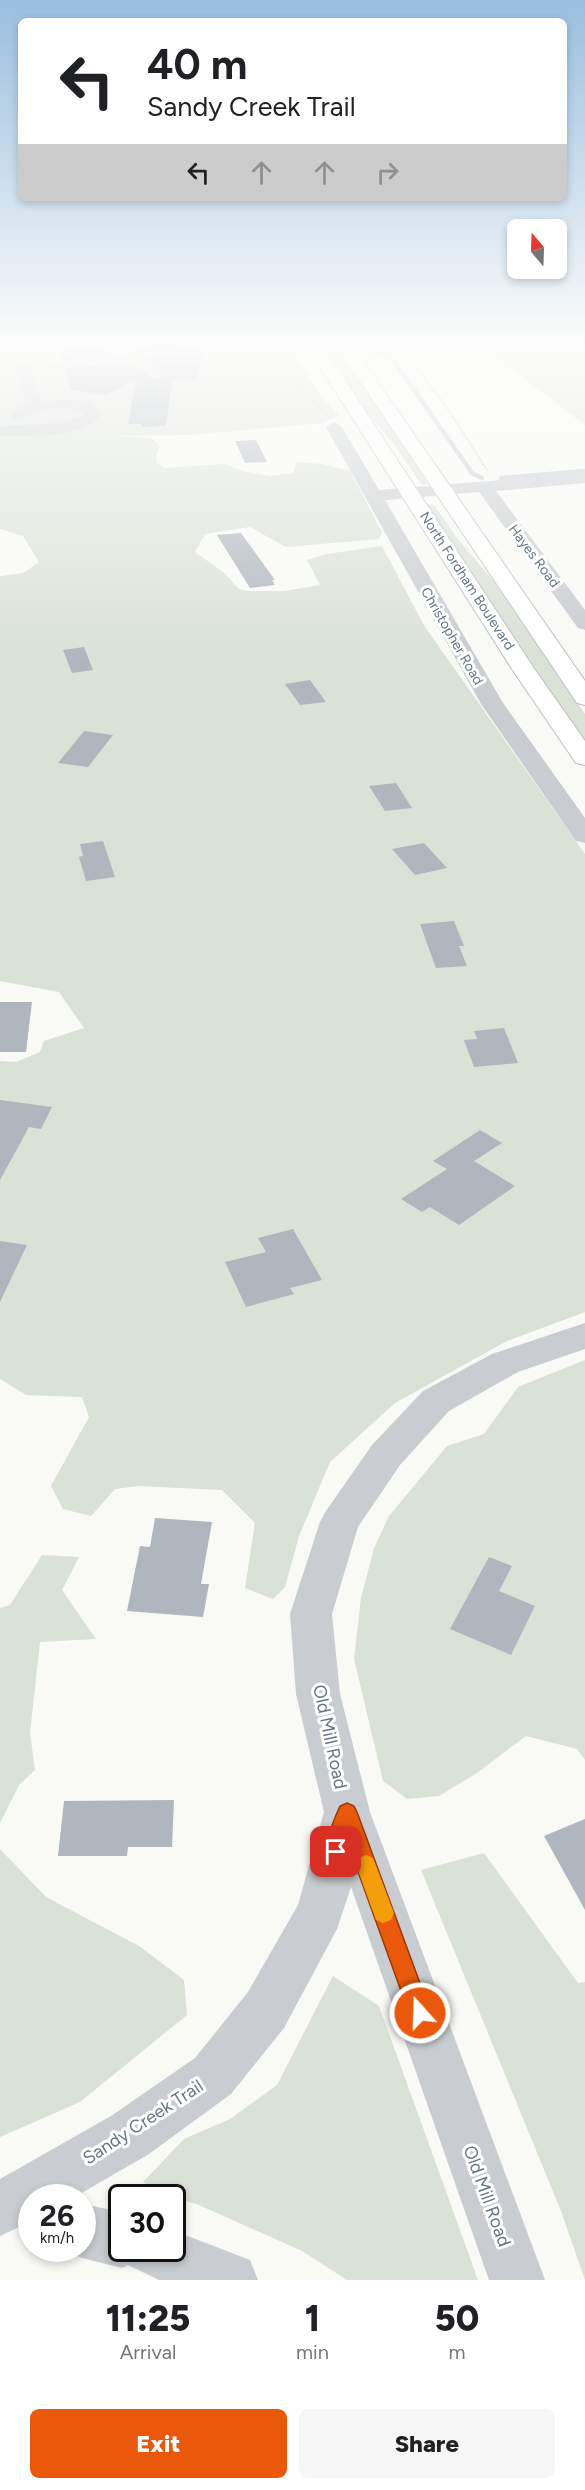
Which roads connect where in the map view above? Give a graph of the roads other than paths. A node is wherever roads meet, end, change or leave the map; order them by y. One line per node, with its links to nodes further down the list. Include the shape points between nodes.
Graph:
1 (346, 448): 8 (street, Christopher Road)
2 (381, 448): 7 (highway, North Fordham Boulevard)
3 (414, 448): 6 (highway, North Fordham Boulevard)
4 (585, 478): 5 (street)
5 (490, 487): 6 (street); 9 (street, Hayes Road)
6 (443, 491): 7 (street); 10 (highway, North Fordham Boulevard)
7 (410, 493): 8 (street); 11 (highway, North Fordham Boulevard)
8 (374, 496): 12 (street, Christopher Road, via 492,704)
9 (585, 624)
10 (585, 698)
11 (585, 758)
12 (585, 836)
13 (585, 1335): 14 (street, Old Mill Road, via 505,1363 436,1401 386,1455 340,1522 311,1614 318,1694)
14 (347, 1812): 15 (street, Sandy Creek Trail, via 320,1913 266,2010 213,2076 130,2135); 19 (street, Old Mill Road)
15 (0, 2210): 16 (street)
16 (18, 2214)
17 (184, 2262): 18 (street)
18 (230, 2280)
19 (517, 2280)

